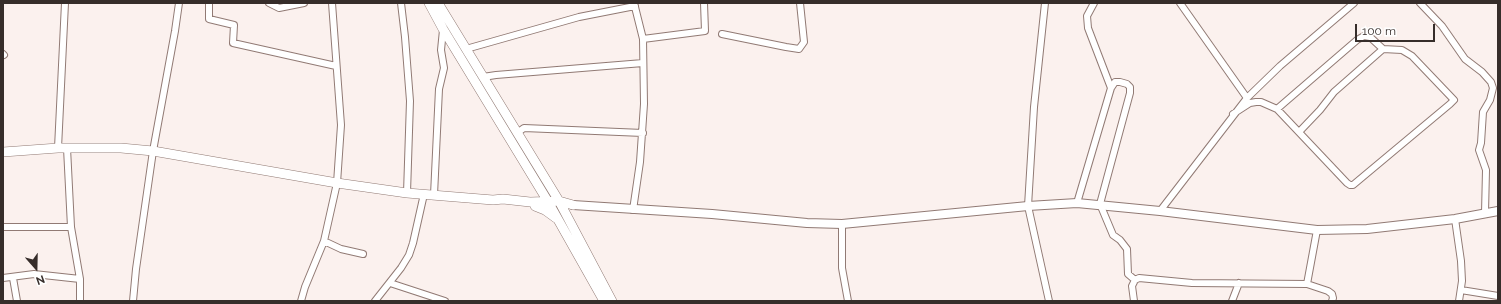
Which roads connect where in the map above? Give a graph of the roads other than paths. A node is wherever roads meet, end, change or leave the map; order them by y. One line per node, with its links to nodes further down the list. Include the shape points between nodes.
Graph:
1 (65, 3): 33 (street)
2 (179, 3): 34 (street)
3 (209, 3): 24 (street, via 209,19 234,25 232,43)
4 (269, 3): 5 (street, via 279,8)
5 (304, 3)
6 (332, 3): 24 (street)
7 (401, 3): 38 (street, via 410,101)
8 (428, 3): 18 (main road)
9 (438, 3): 21 (main road)
10 (704, 3): 20 (street, via 705,31)
11 (800, 3): 19 (street, via 804,42 798,49)
12 (1045, 3): 47 (street, via 1034,107)
13 (1094, 3): 26 (street, via 1088,16 1088,28)
14 (1180, 3): 27 (street)
15 (1354, 3): 27 (street, via 1280,66)
16 (1420, 3): 52 (street, via 1442,26 1464,59 1482,72 1493,88 1483,112 1479,150 1486,170)
17 (635, 4): 20 (street); 21 (street)
18 (443, 29): 37 (main road); 40 (street, via 441,50 444,68 439,89)
19 (722, 34)
20 (643, 39): 23 (street)
21 (466, 49): 25 (main road)
22 (1382, 49): 28 (street, via 1370,37 1364,36); 30 (street, via 1334,92); 30 (street, via 1402,50 1412,56 1454,100 1353,185 1348,183)
23 (643, 64): 25 (street); 32 (street)
24 (336, 66): 36 (street, via 341,125)
25 (483, 77): 31 (main road)
26 (1112, 88): 42 (street); 44 (street, via 1115,82 1120,82 1130,87 1130,93)
27 (1247, 98): 29 (street)
28 (1277, 109): 29 (street, via 1256,102); 30 (street)
29 (1233, 114): 50 (street)
30 (1300, 132)
31 (517, 133): 32 (street, via 524,128); 45 (main road)
32 (643, 133): 49 (street)
33 (62, 148): 34 (main road); 35 (main road); 57 (street)
34 (153, 151): 36 (main road); 73 (street)
35 (3, 152)
36 (337, 183): 38 (main road); 59 (street)
37 (537, 183): 41 (main road); 43 (main road)
38 (407, 193): 39 (main road)
39 (424, 194): 40 (main road); 65 (street, via 409,255)
40 (434, 195): 43 (main road, via 493,200 502,204)
41 (547, 200): 43 (main road); 45 (main road); 48 (main road)
42 (1077, 203): 44 (street); 47 (street)
43 (533, 204): 48 (main road); 54 (main road)
44 (1100, 204): 50 (street); 64 (street, via 1113,235 1127,249 1128,274)
45 (561, 205): 46 (main road); 48 (main road); 78 (main road)
46 (573, 205): 49 (street)
47 (1028, 206): 55 (street); 80 (street)
48 (552, 209): 54 (main road)
49 (633, 210): 55 (street)
50 (1160, 211): 58 (street)
51 (1498, 211): 52 (street)
52 (1485, 213): 53 (street)
53 (1455, 219): 58 (street, via 1360,229); 68 (street, via 1461,261)
54 (558, 220): 77 (main road)
55 (842, 224): 79 (street, via 842,268)
56 (3, 227): 57 (street)
57 (71, 227): 63 (street)
58 (1317, 230): 67 (street)
59 (324, 241): 60 (street, via 341,249); 74 (street)
60 (363, 254)
61 (3, 278): 62 (street)
62 (13, 278): 63 (street, via 34,274); 71 (street)
63 (80, 278): 72 (street)
64 (1135, 280): 66 (street, via 1139,278); 81 (street, via 1132,286)
65 (390, 283): 70 (street); 75 (street)
66 (1239, 284): 67 (street); 82 (street)
67 (1307, 284): 83 (street, via 1328,291 1332,294)
68 (1461, 290): 69 (street); 84 (street)
69 (1498, 296)
70 (437, 299): 76 (street)
71 (17, 301)
72 (80, 301)
73 (133, 301)
74 (301, 301)
75 (375, 301)
76 (445, 301)
77 (604, 301)
78 (612, 301)
79 (848, 301)
80 (1049, 301)
81 (1134, 301)
82 (1232, 301)
83 (1332, 301)
84 (1459, 301)

